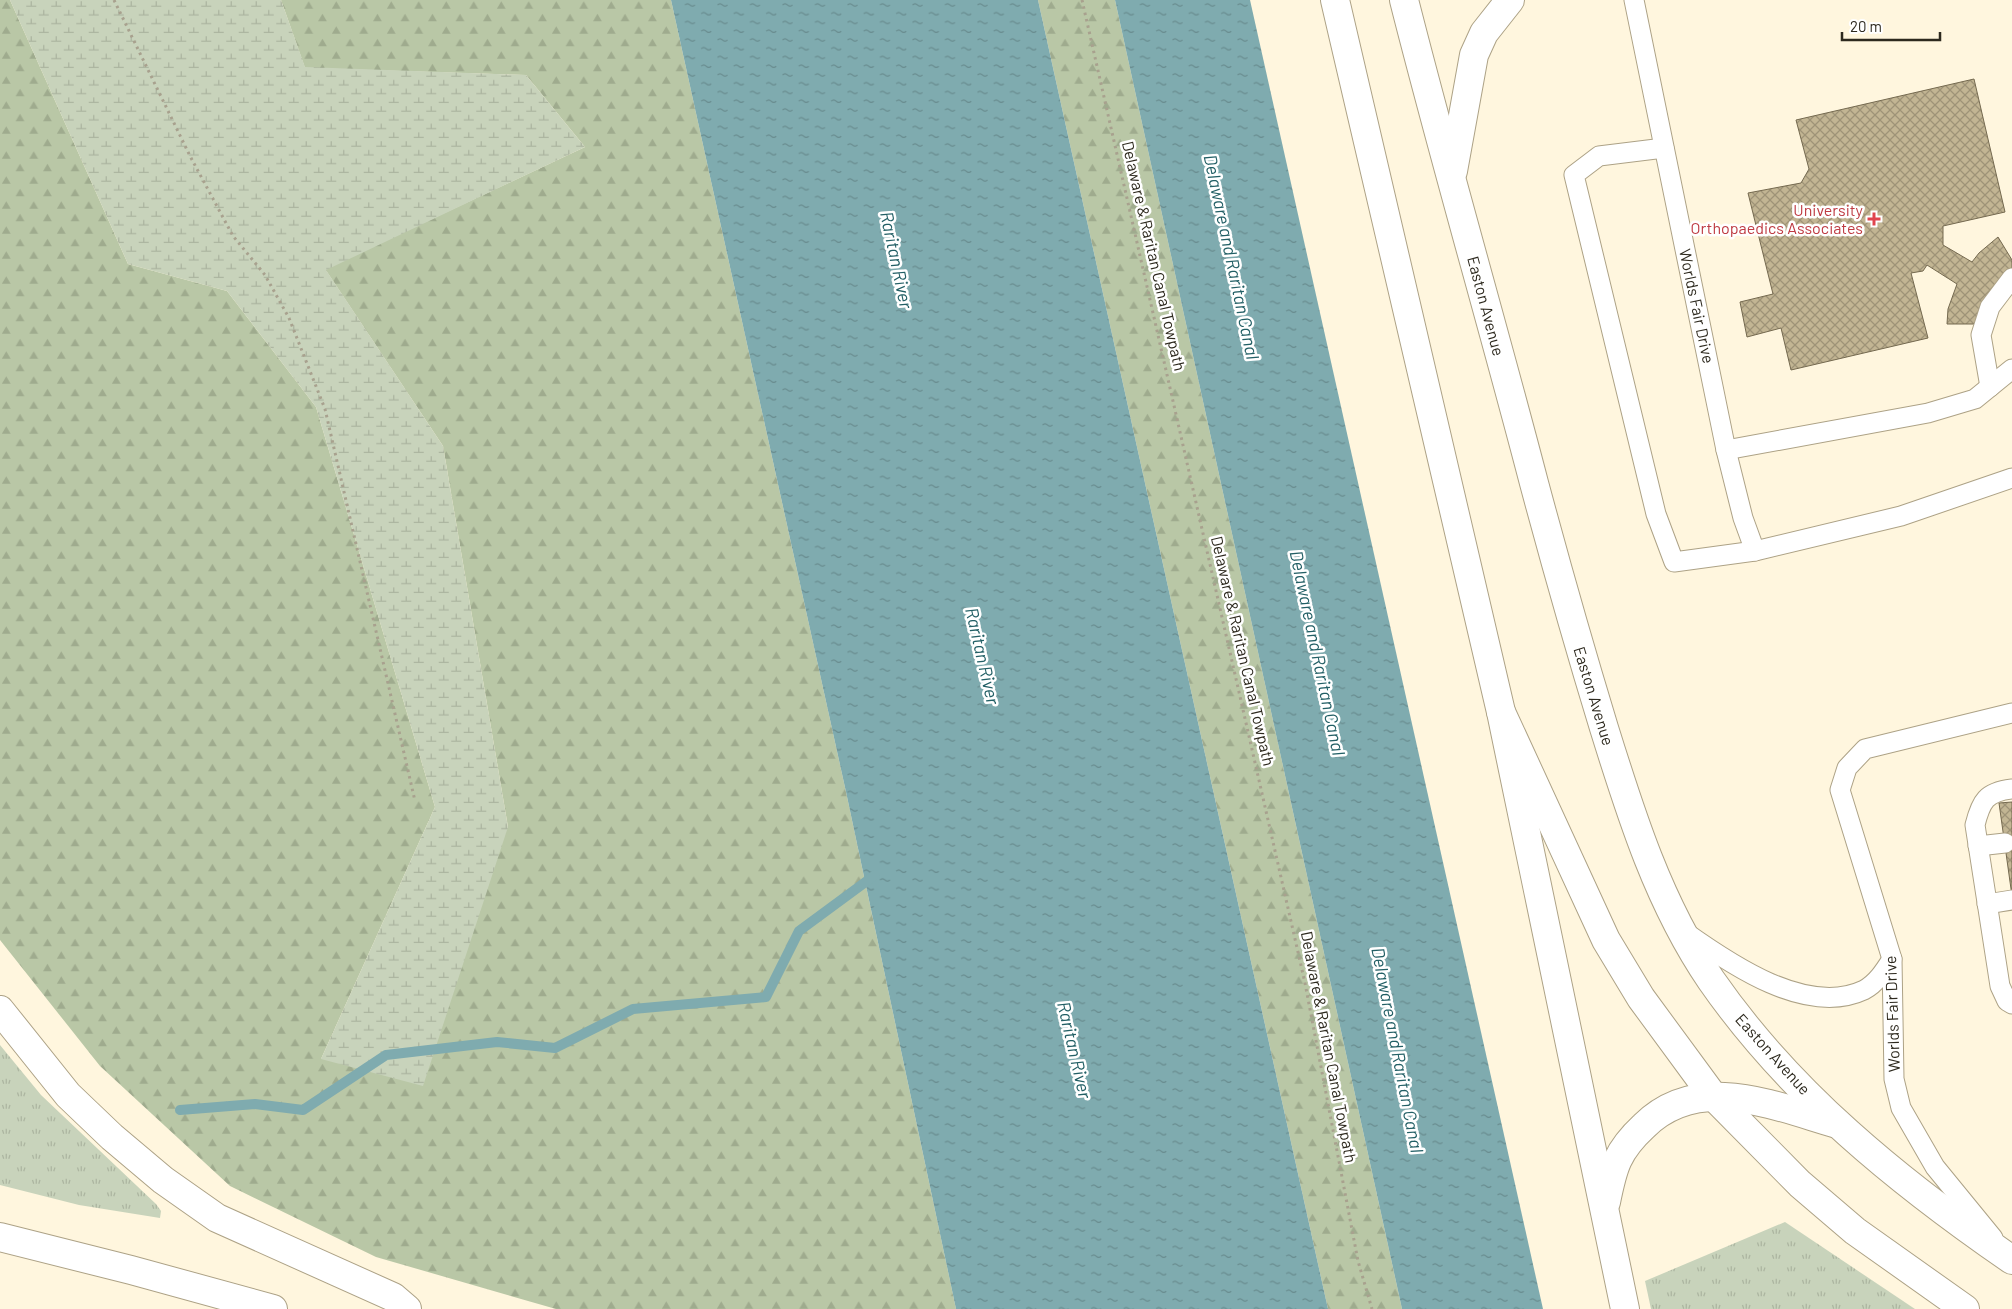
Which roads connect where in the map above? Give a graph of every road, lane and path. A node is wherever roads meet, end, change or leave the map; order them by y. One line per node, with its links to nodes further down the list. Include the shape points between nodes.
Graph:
1 (114, 0): 18 (path, via 233,236 265,275 289,318 325,409)
2 (1082, 0): 35 (path, Delaware & Raritan Canal Towpath, via 1303,973 1358,1261)
3 (1335, 0): 15 (main road)
4 (1404, 0): 8 (main road, Easton Avenue)
5 (1510, 0): 8 (main road, via 1484,33 1474,55)
6 (1634, 0): 7 (lane, Worlds Fair Drive)
7 (1664, 148): 12 (lane, Worlds Fair Drive); 14 (lane, via 1600,156 1574,175 1656,514 1674,562)
8 (1451, 178): 23 (main road, Easton Avenue, via 1573,626 1634,826)
9 (2012, 278): 11 (lane, via 1990,307 1981,335)
10 (2012, 369): 11 (lane)
11 (1990, 387): 12 (lane, via 1975,399 1928,413)
12 (1726, 450): 14 (lane, Worlds Fair Drive)
13 (2012, 478): 14 (lane, via 1901,516)
14 (1755, 551)
15 (1501, 712): 28 (main road, via 1606,940 1641,998); 30 (main road)
16 (2012, 713): 25 (lane, Worlds Fair Drive, via 1865,749 1848,768 1840,790)
17 (2012, 789): 20 (lane, via 1997,791 1980,804 1974,825)
18 (415, 801)
19 (2005, 843): 20 (lane)
20 (1978, 846): 22 (lane)
21 (2012, 900): 22 (lane)
22 (1987, 904): 24 (lane)
23 (1678, 926): 25 (lane, via 1746,972 1802,993 1847,996 1866,989 1879,978); 29 (main road, Easton Avenue, via 1748,1031)
24 (2004, 952): 26 (lane, via 2000,986)
25 (1892, 959): 32 (lane, Worlds Fair Drive, via 1894,1079 1901,1108 1935,1167)
26 (2012, 1004)
27 (0, 1010): 34 (main road, via 68,1095 162,1180 216,1218 393,1297)
28 (1713, 1096): 29 (main road, via 1762,1102); 30 (main road, via 1690,1098 1669,1106 1633,1136 1618,1155); 37 (main road, via 1800,1184 1842,1219)
29 (1836, 1123): 32 (main road, Easton Avenue, via 1955,1220)
30 (1605, 1210): 36 (main road)
31 (0, 1237): 33 (main road)
32 (2011, 1260)
33 (273, 1309)
34 (407, 1309)
35 (1372, 1309)
36 (1625, 1309)
37 (1965, 1309)

